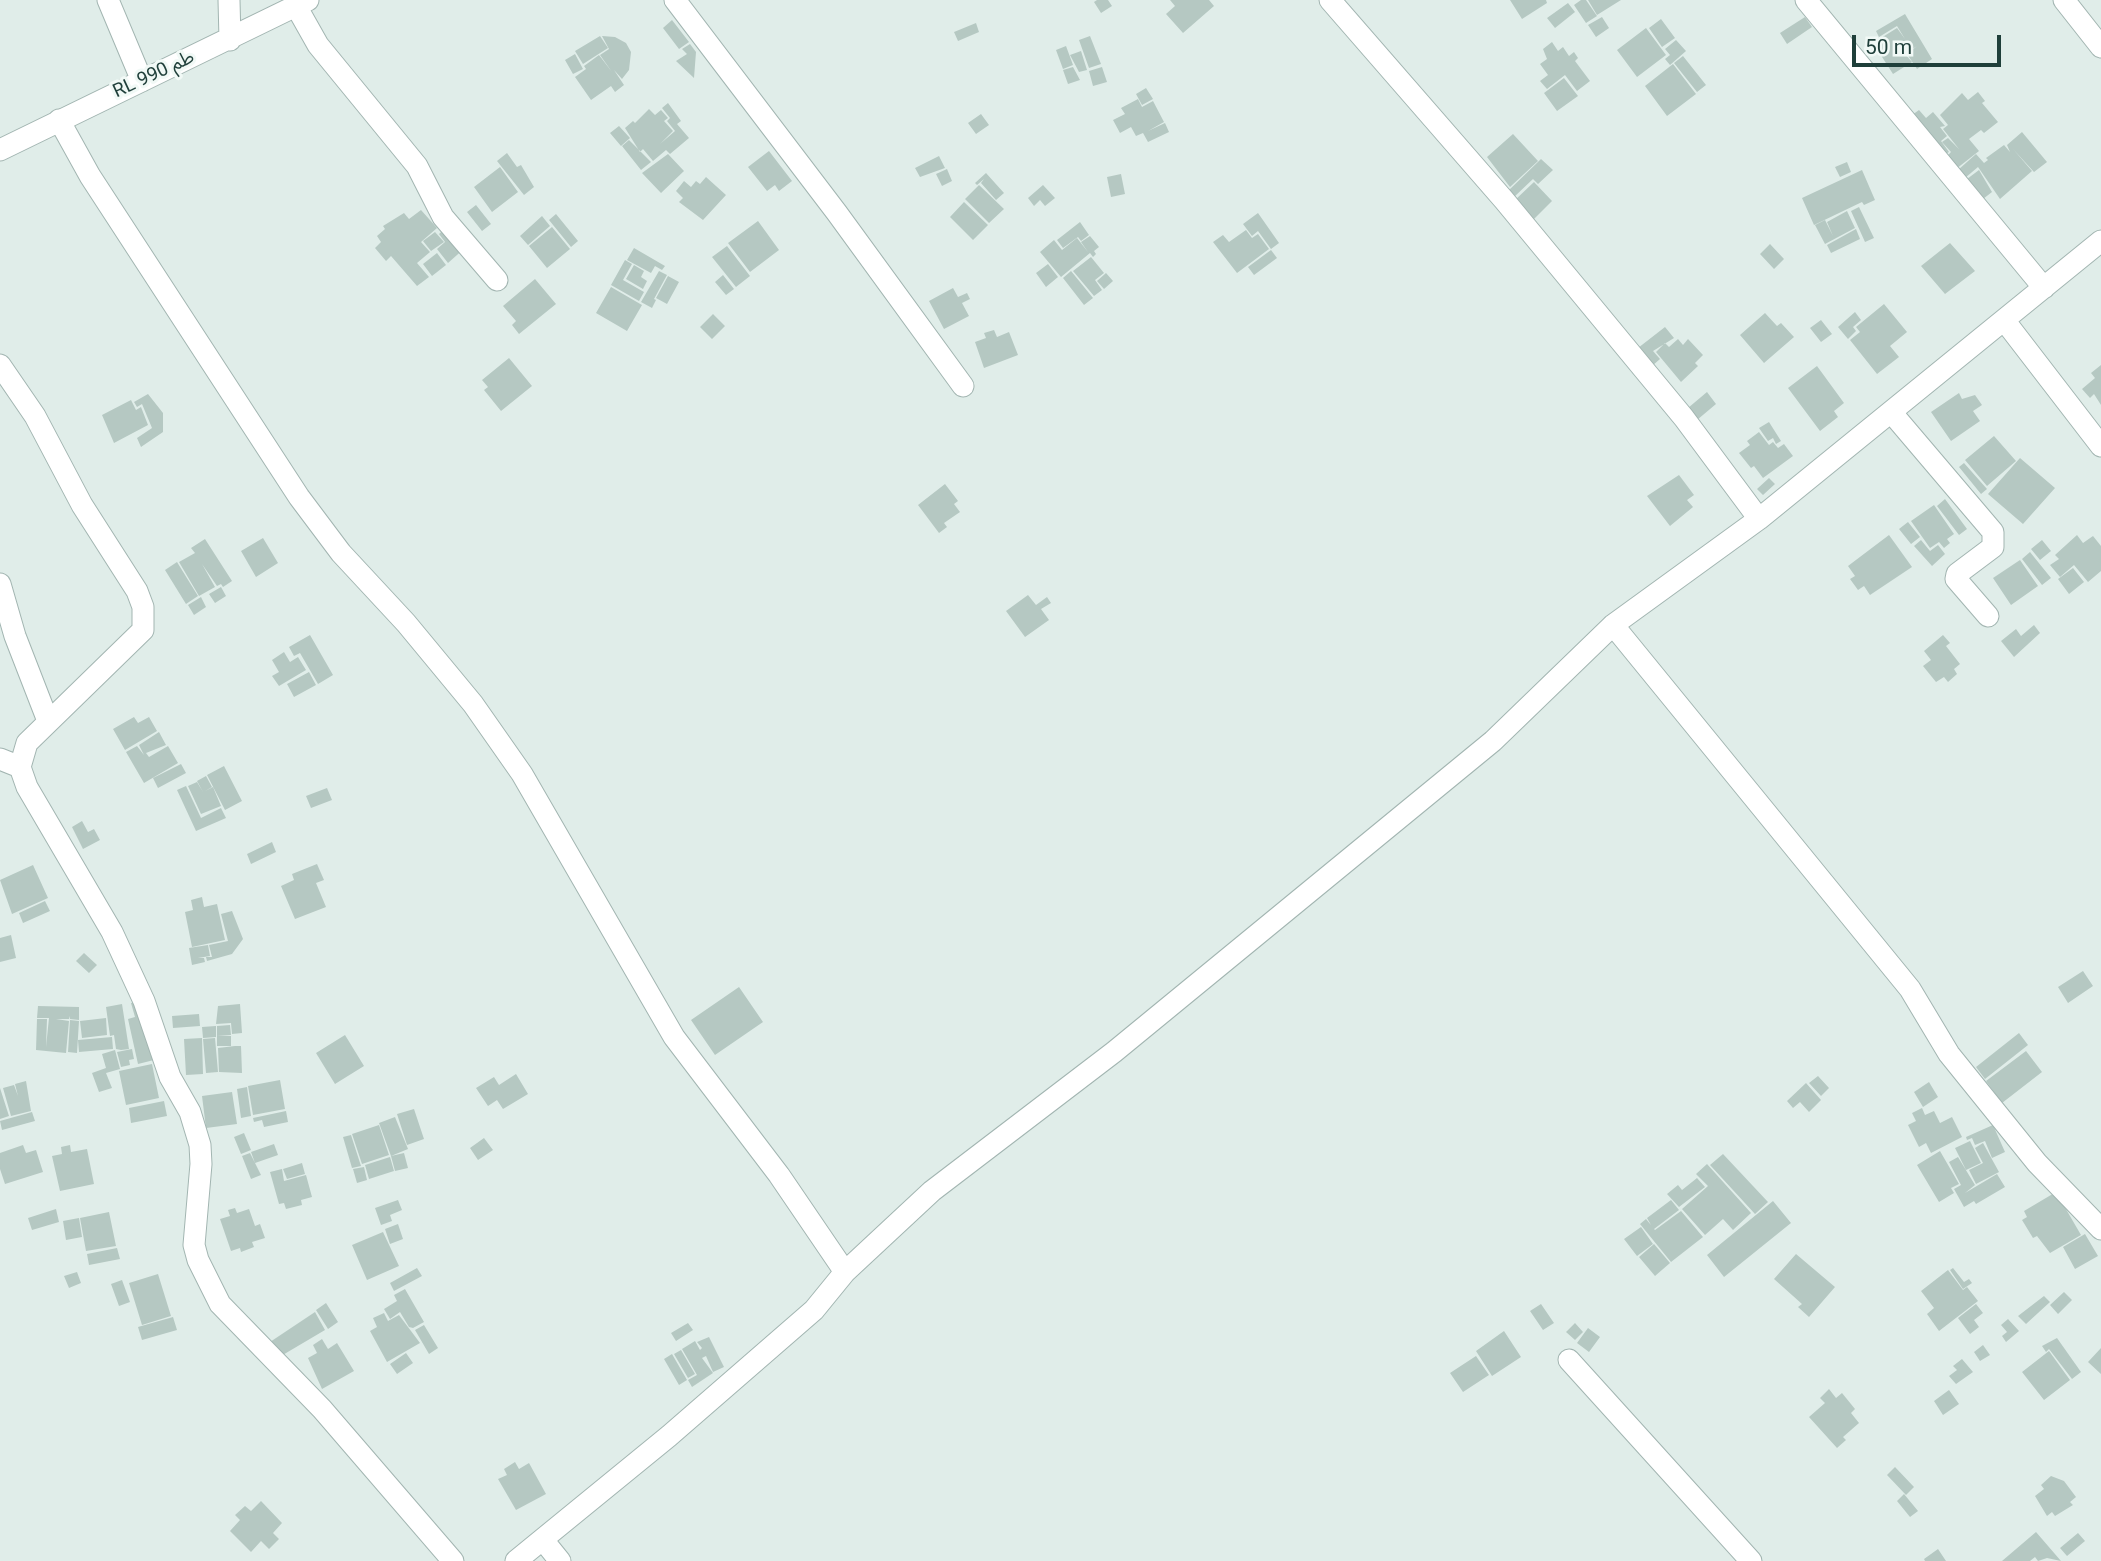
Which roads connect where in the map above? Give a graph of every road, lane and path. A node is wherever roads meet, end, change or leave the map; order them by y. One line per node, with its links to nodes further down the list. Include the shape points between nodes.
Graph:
1 (108, 0): 10 (street)
2 (229, 0): 8 (street)
3 (675, 0): 18 (street)
4 (1330, 0): 21 (street, via 1676,408)
5 (1806, 0): 15 (street)
6 (2064, 0): 9 (street)
7 (302, 3): 8 (street, RL طم 990); 14 (street, via 318,45 417,166 443,217)
8 (230, 40): 10 (street, RL طم 990)
9 (2101, 47)
10 (142, 81): 11 (street, RL طم 990)
11 (59, 120): 12 (street, RL طم 990); 29 (street, via 97,187 299,497 341,553 473,704 522,774 674,1037 779,1175)
12 (0, 150)
13 (2101, 241): 15 (street)
14 (497, 280)
15 (2044, 288): 16 (street)
16 (2004, 320): 19 (street); 20 (street)
17 (0, 365): 25 (street, via 137,591 145,619 131,645)
18 (963, 386)
19 (1891, 412): 21 (street); 23 (street, via 1993,532 1993,547 1956,579)
20 (2101, 446)
21 (1759, 519): 24 (street)
22 (0, 584): 25 (street)
23 (1988, 616)
24 (1613, 625): 28 (street, via 1910,989 1949,1054 2037,1163); 29 (street, via 1493,741 1114,1052 932,1191)
25 (48, 721): 27 (street, via 27,743)
26 (0, 759): 27 (street)
27 (20, 767): 32 (street, via 27,787 112,932 144,1001 170,1077 190,1112 201,1164 194,1245 209,1284 220,1304 322,1409)
28 (2101, 1229)
29 (845, 1272): 31 (street, via 814,1310)
30 (1569, 1360): 35 (street)
31 (543, 1540): 33 (street); 34 (street)
32 (453, 1561)
33 (516, 1561)
34 (560, 1561)
35 (1751, 1561)

